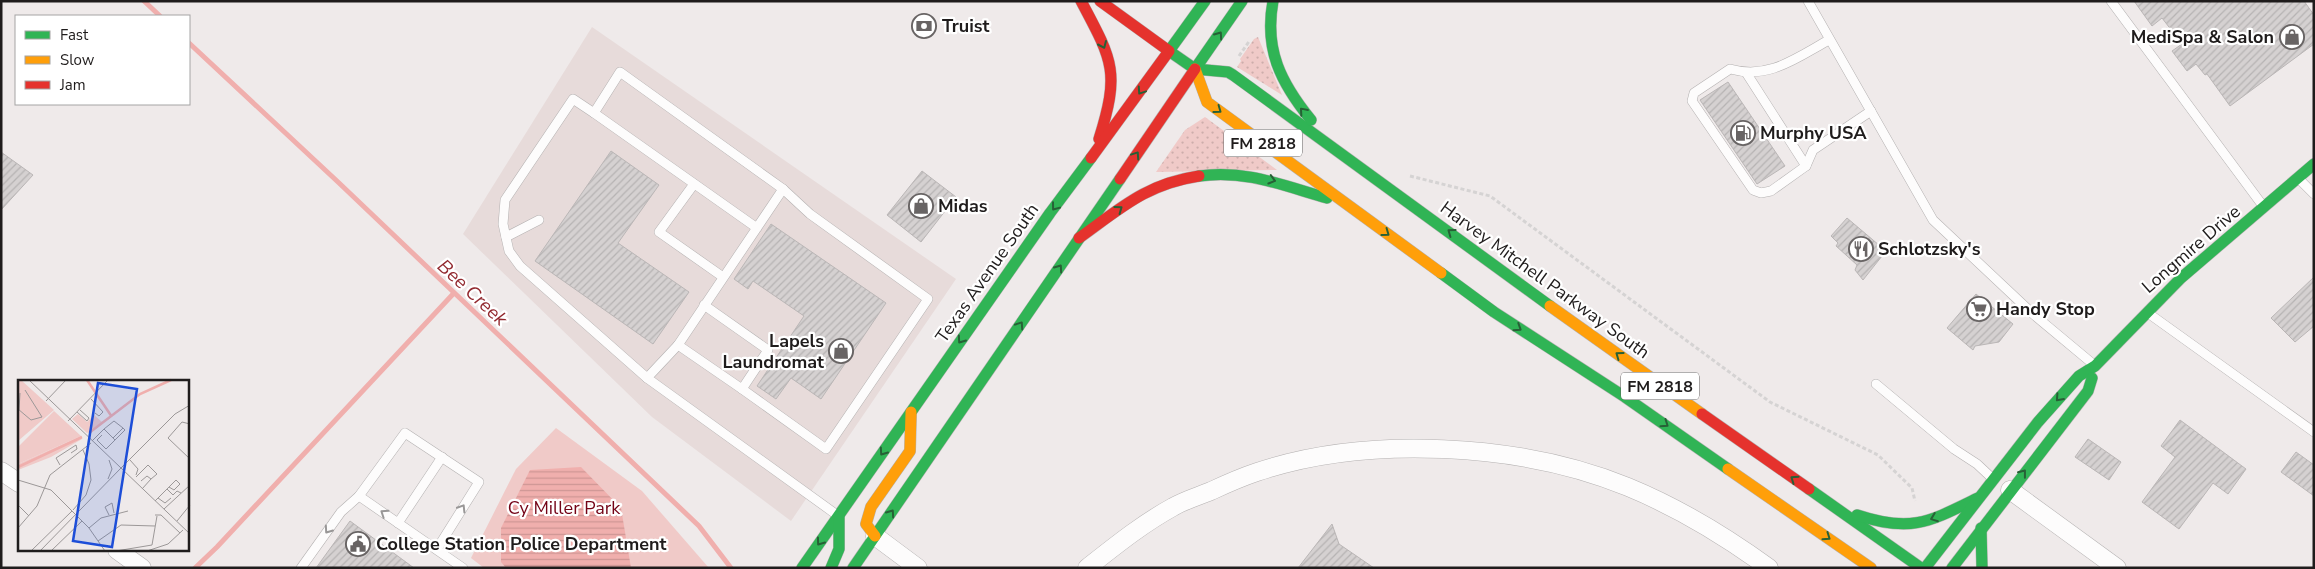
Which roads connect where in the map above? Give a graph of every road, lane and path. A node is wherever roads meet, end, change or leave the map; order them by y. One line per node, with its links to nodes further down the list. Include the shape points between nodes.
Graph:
1 (1081, 1): 17 (main road, one-way to 17, via 1111,66 1112,87)
2 (1100, 1): 10 (main road, Harvey Mitchell Parkway South / FM 2818)
3 (1205, 1): 10 (main road, Texas Avenue South)
4 (1242, 1): 12 (main road, one-way to 4)
5 (1273, 1): 16 (main road, one-way to 5, via 1296,104 1280,76 1270,37)
6 (1808, 1): 9 (lane)
7 (2110, 1): 26 (lane)
8 (1253, 36): 11 (path)
9 (1829, 40): 13 (lane, via 1781,67); 14 (lane)
10 (1169, 51): 12 (main road, Harvey Mitchell Parkway South / FM 2818); 17 (main road, Texas Avenue South, one-way to 17)
11 (1236, 59)
12 (1195, 69): 16 (main road, Harvey Mitchell Parkway South / FM 2818, via 1228,72); 25 (main road, FM 2818, one-way to 25, via 1207,102); 30 (main road, one-way to 12)
13 (1747, 74): 19 (lane); 19 (lane, via 1730,69 1694,93 1692,100 1753,190 1761,193 1771,191)
14 (1871, 110): 19 (lane, via 1813,150); 35 (lane, via 1933,220 2033,314)
15 (594, 113): 22 (lane); 23 (lane, via 620,72); 29 (lane, via 574,99 505,200)
16 (1334, 148): 48 (main road, Harvey Mitchell Parkway South / FM 2818, one-way to 16, via 1661,386)
17 (1095, 154): 39 (main road, Texas Avenue South, one-way to 39, via 1050,212)
18 (2314, 164): 21 (main road, Longmire Drive)
19 (1806, 166)
20 (1403, 172): 50 (path, via 1411,177 1490,196 1770,402 1878,455 1912,488)
21 (2298, 178): 24 (lane); 26 (main road, Longmire Drive)
22 (694, 184): 28 (lane); 31 (lane, via 660,232)
23 (783, 189): 28 (lane); 38 (lane, via 810,214 928,300 826,449)
24 (2314, 194)
25 (1347, 204): 30 (main road, one-way to 25, via 1137,196 1160,185 1196,175 1250,175); 65 (main road, FM 2818, one-way to 65, via 1494,312 1625,397)
26 (2264, 208): 33 (main road, Longmire Drive)
27 (539, 220): 29 (lane)
28 (757, 228): 31 (lane)
29 (506, 237): 36 (lane, via 509,250 520,266)
30 (1080, 238): 53 (main road, one-way to 30)
31 (723, 277): 32 (lane)
32 (704, 305): 34 (lane); 38 (lane, via 768,350)
33 (2146, 312): 35 (main road, Longmire Drive); 40 (lane)
34 (678, 345): 36 (lane); 38 (lane)
35 (2095, 366): 43 (main road, Longmire Drive, one-way to 43, via 2079,376); 45 (main road, Longmire Drive, one-way to 35, via 2088,391)
36 (647, 378): 49 (lane)
37 (1876, 384): 43 (lane)
38 (742, 389)
39 (911, 412): 49 (main road, Texas Avenue South, one-way to 49); 53 (main road, via 910,451 870,507 866,524)
40 (2314, 432)
41 (442, 457): 46 (lane, via 405,432); 51 (lane); 54 (lane, one-way to 41, via 479,482)
42 (1, 471): 44 (street)
43 (1994, 479): 47 (main road, Longmire Drive)
44 (18, 482)
45 (2010, 490): 52 (main road, Longmire Drive); 70 (street)
46 (359, 496): 51 (lane, one-way to 46); 57 (lane, one-way to 57, via 340,512)
47 (1978, 498): 50 (main road, one-way to 50); 67 (main road, Longmire Drive)
48 (1835, 507): 50 (main road, via 1895,525); 66 (main road, Harvey Mitchell Parkway South / FM 2818)
49 (839, 517): 59 (main road, Texas Avenue South, one-way to 59); 60 (main road, via 840,553)
50 (1921, 522)
51 (398, 523): 54 (lane)
52 (1981, 528): 68 (main road, Longmire Drive); 69 (main road)
53 (875, 536): 61 (main road); 62 (street)
54 (437, 549): 58 (lane)
55 (119, 552): 56 (street)
56 (142, 568)
57 (301, 568)
58 (464, 568)
59 (802, 568)
60 (832, 568)
61 (853, 568)
62 (918, 568)
63 (1087, 568): 64 (street, via 1127,536 1174,506 1257,472 1357,452 1412,449 1462,450 1572,468 1628,487 1683,513 1708,526)
64 (1769, 568)
65 (1871, 568)
66 (1920, 568)
67 (1925, 568)
68 (1952, 568)
69 (1982, 568)
70 (2117, 568)

